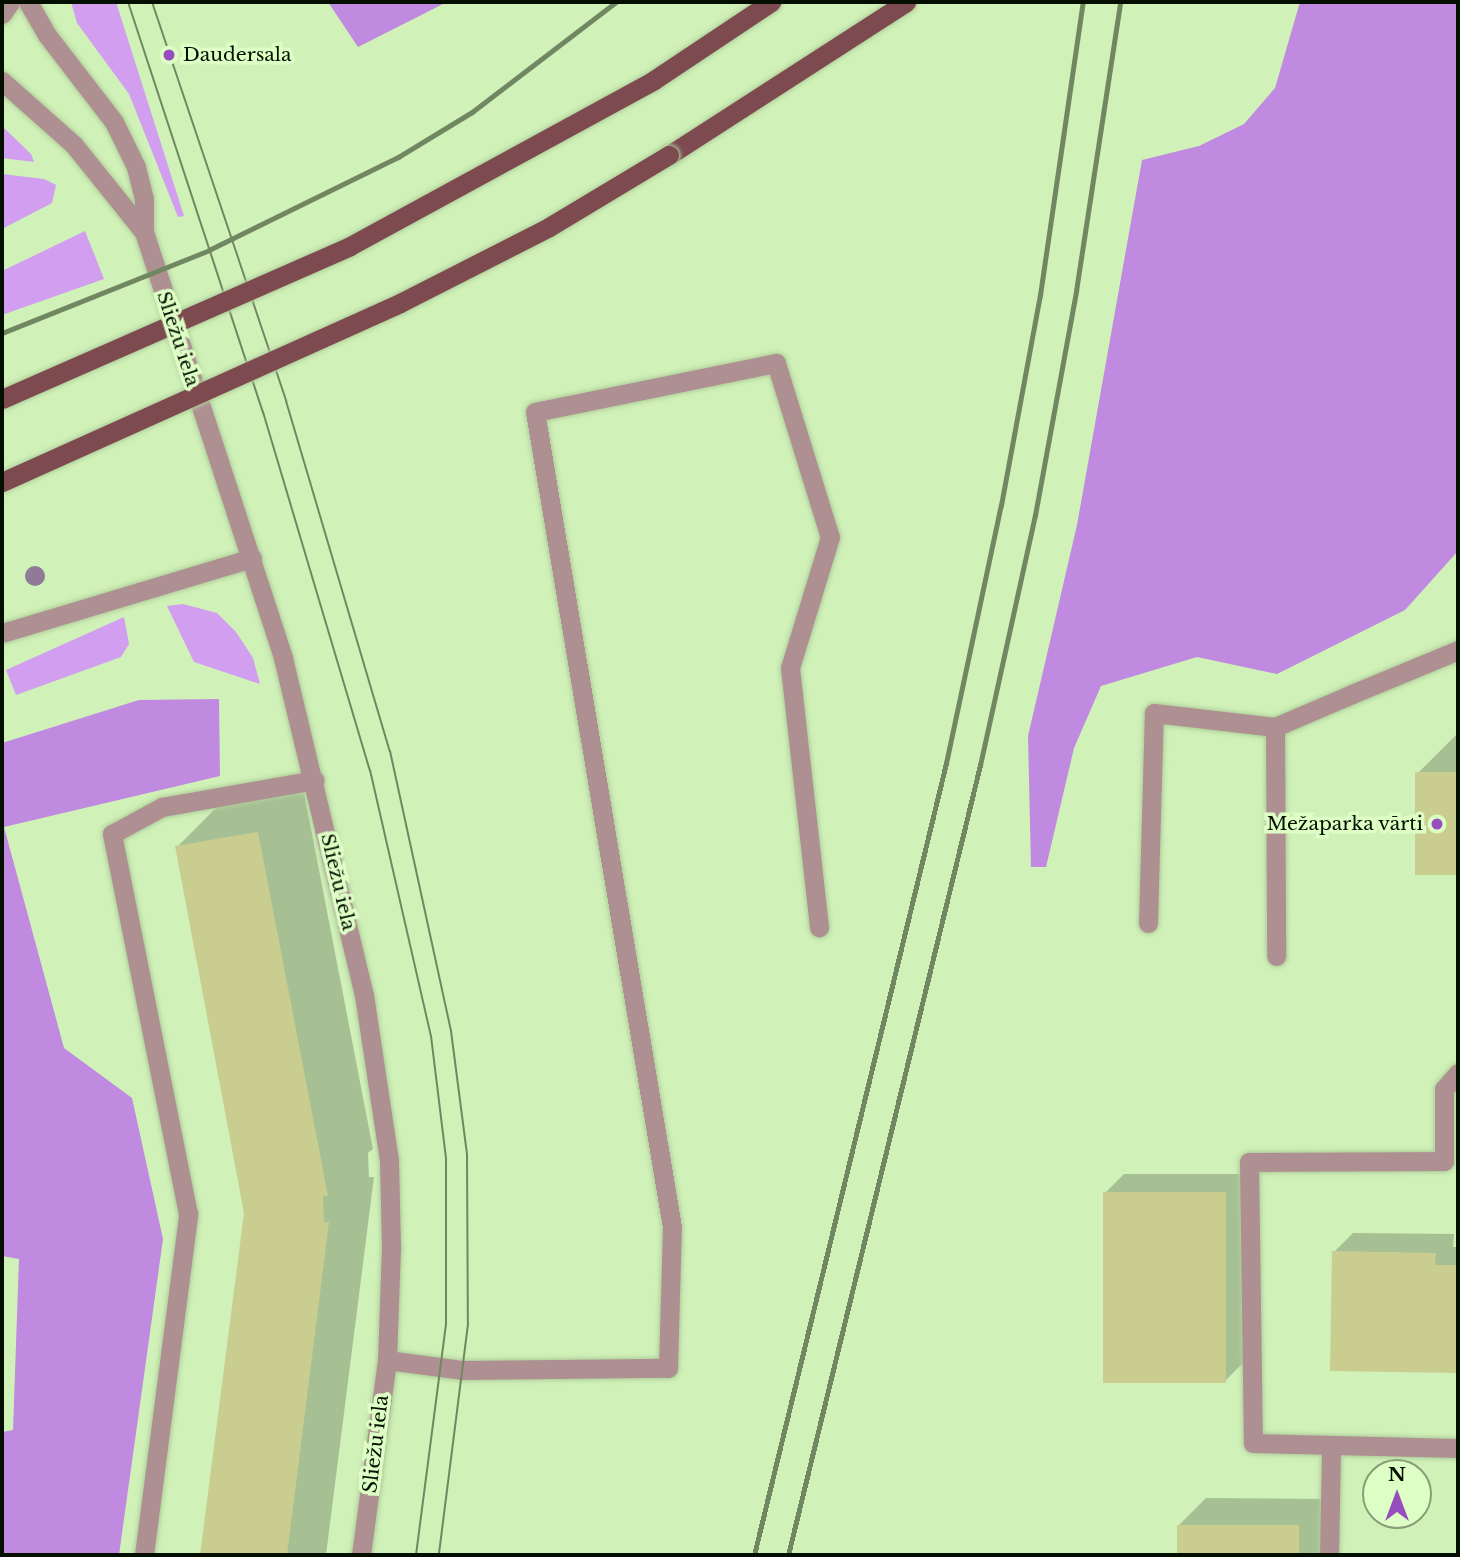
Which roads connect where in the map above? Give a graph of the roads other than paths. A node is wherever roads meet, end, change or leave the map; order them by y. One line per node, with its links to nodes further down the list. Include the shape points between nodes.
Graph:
1 (10, 2): 5 (street)
2 (29, 2): 7 (street, Sliežu iela, via 47,35 114,122 136,167 144,199)
3 (771, 2): 8 (main road, bridge, via 654,80 351,246)
4 (906, 2): 9 (main road, bridge, via 778,87 549,227 400,303)
5 (2, 14)
6 (2, 81): 7 (street, Sliežu iela, via 74,145)
7 (144, 232): 10 (street, Sliežu iela)
8 (2, 400)
9 (2, 482)
10 (252, 558): 11 (street); 14 (street, Sliežu iela)
11 (2, 633)
12 (1458, 650): 13 (street)
13 (1275, 727): 15 (street, via 1154,713); 17 (street)
14 (315, 780): 19 (street, Sliežu iela, via 364,995 389,1160); 22 (street, via 162,807 111,834 188,1214)
15 (1148, 923)
16 (819, 927): 19 (street, via 790,668 830,537 776,363 535,412 672,1227 668,1368 463,1370)
17 (1276, 956)
18 (1458, 1073): 20 (street, via 1444,1089 1444,1161 1249,1162 1253,1443)
19 (387, 1360): 23 (street, Sliežu iela)
20 (1331, 1447): 21 (street); 24 (street)
21 (1458, 1448)
22 (144, 1555)
23 (361, 1555)
24 (1329, 1555)

